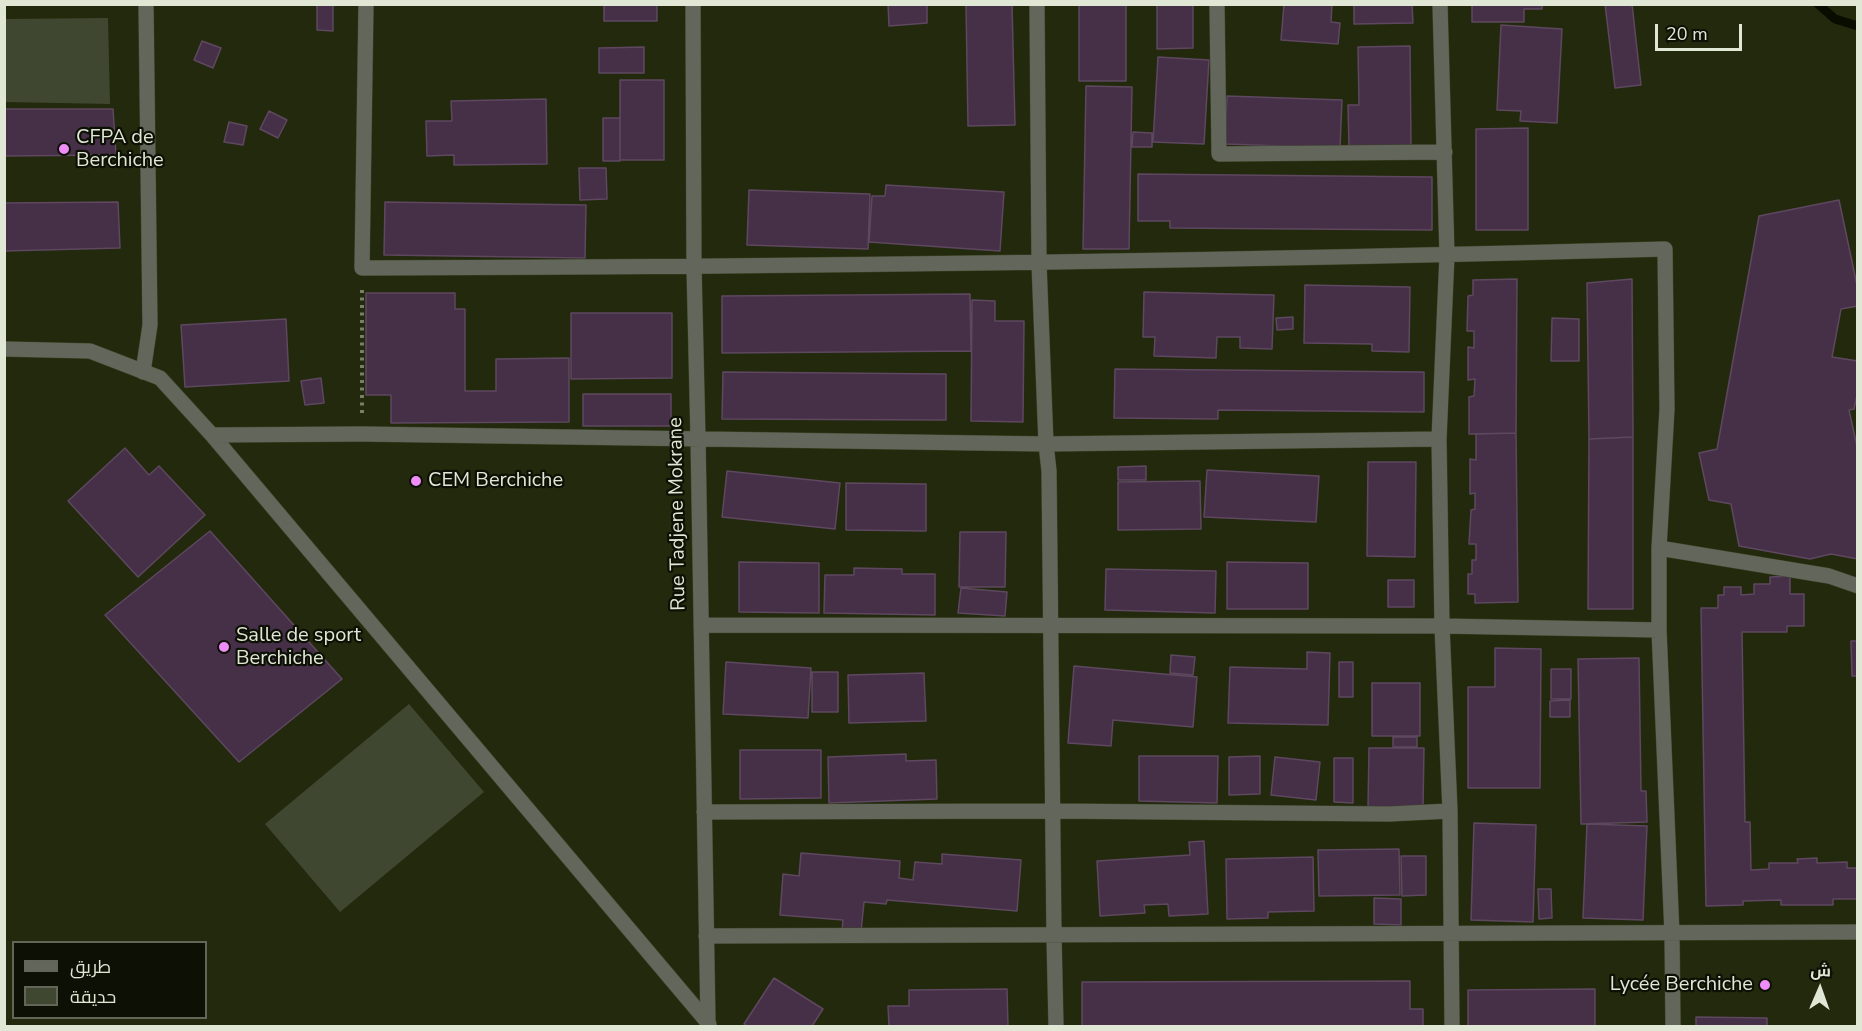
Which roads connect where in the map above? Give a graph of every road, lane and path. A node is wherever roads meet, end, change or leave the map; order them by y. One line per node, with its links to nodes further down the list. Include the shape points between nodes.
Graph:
1 (146, 4): 13 (street, via 150,325)
2 (366, 4): 11 (street)
3 (693, 4): 10 (street, Rue Tadjene Mokrane)
4 (1037, 4): 9 (street)
5 (1217, 4): 7 (street, via 1219,154)
6 (1440, 4): 7 (street)
7 (1445, 152): 8 (street)
8 (1447, 255): 9 (street); 17 (street); 19 (street, via 1665,249 1668,409)
9 (1039, 263): 10 (street); 18 (street)
10 (694, 267): 11 (street); 16 (street, Rue Tadjene Mokrane)
11 (362, 268): 14 (path)
12 (4, 349): 13 (street, via 90,351)
13 (143, 372): 15 (street, via 160,378)
14 (362, 434): 15 (street); 16 (street)
15 (212, 435): 33 (street)
16 (698, 438): 18 (street); 22 (street, Rue Tadjene Mokrane)
17 (1439, 439): 18 (street); 23 (street)
18 (1046, 444): 21 (street)
19 (1659, 548): 20 (street, via 1829,576); 24 (street)
20 (1857, 586)
21 (1050, 625): 22 (street); 23 (street); 25 (street)
22 (701, 626): 27 (street, Rue Tadjene Mokrane)
23 (1442, 626): 24 (street); 26 (street)
24 (1659, 630): 30 (street)
25 (1052, 811): 26 (street); 27 (street); 32 (street)
26 (1450, 811): 29 (street)
27 (704, 812): 31 (street, Rue Tadjene Mokrane)
28 (1857, 932): 30 (street)
29 (1451, 934): 30 (street); 32 (street); 35 (street)
30 (1672, 934): 36 (street)
31 (706, 936): 32 (street); 33 (street, Rue Tadjene Mokrane)
32 (1054, 936): 34 (street)
33 (710, 1024)
34 (1056, 1026)
35 (1452, 1026)
36 (1673, 1026)

